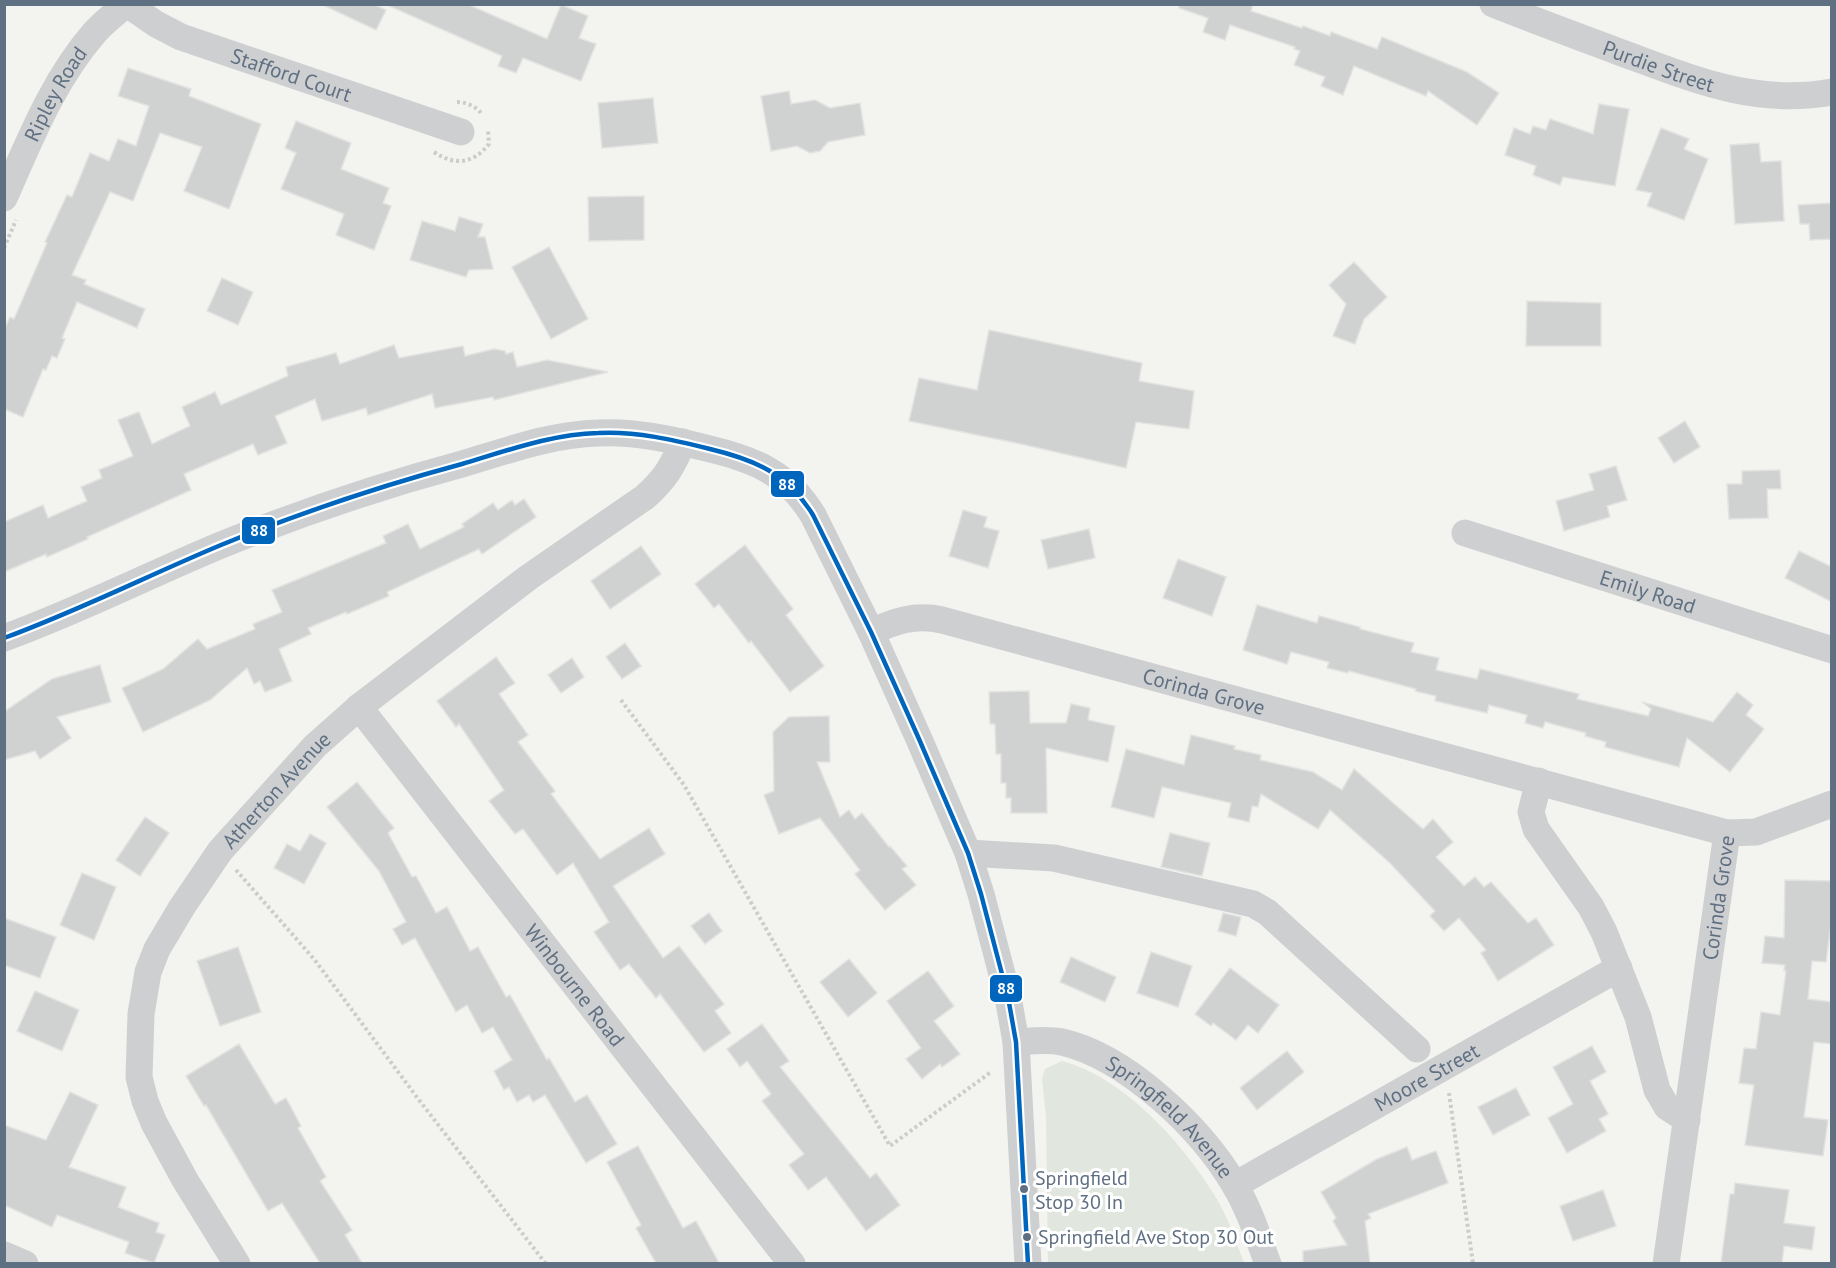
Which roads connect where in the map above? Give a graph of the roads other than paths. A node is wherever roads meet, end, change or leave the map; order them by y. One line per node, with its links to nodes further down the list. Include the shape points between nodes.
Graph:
1 (127, 4): 4 (street, Stafford Court, via 181,37); 5 (street, Ripley Road, via 97,30 54,90)
2 (1493, 4): 3 (street, Purdie Street, via 1724,88 1786,97)
3 (1832, 92)
4 (462, 132)
5 (4, 198)
6 (683, 442): 8 (street, via 736,455 791,485 813,515); 9 (street, via 631,433 562,436 420,475 299,514); 11 (street, Atherton Avenue, via 672,468 645,497 529,577)
7 (1465, 533): 10 (street, Emily Road)
8 (871, 632): 12 (street, Corinda Grove, via 906,618 942,620); 15 (street)
9 (4, 638)
10 (1832, 650)
11 (359, 707): 23 (street, Atherton Avenue, via 315,746 220,851 157,949 148,972 141,1014 139,1077 145,1101 185,1180); 24 (street, Winbourne Road)
12 (1539, 781): 14 (street, Corinda Grove); 16 (street, via 1531,812 1536,829 1591,907)
13 (1832, 804): 14 (street, via 1756,832)
14 (1727, 833): 19 (street, Corinda Grove)
15 (969, 853): 17 (street, via 1054,858 1253,904 1267,912); 18 (street, via 1005,986)
16 (1619, 968): 19 (street, via 1638,1017 1657,1090 1668,1107); 20 (street, Moore Street)
17 (1416, 1049)
18 (1017, 1054): 20 (street, Springfield Avenue, via 1059,1041 1105,1059 1155,1093 1195,1131); 25 (street)
19 (1687, 1120): 27 (street, Corinda Grove)
20 (1235, 1185): 26 (street, Springfield Avenue)
21 (4, 1255): 22 (street)
22 (25, 1263)
23 (237, 1263)
24 (792, 1263)
25 (1028, 1263)
26 (1268, 1263)
27 (1666, 1263)

